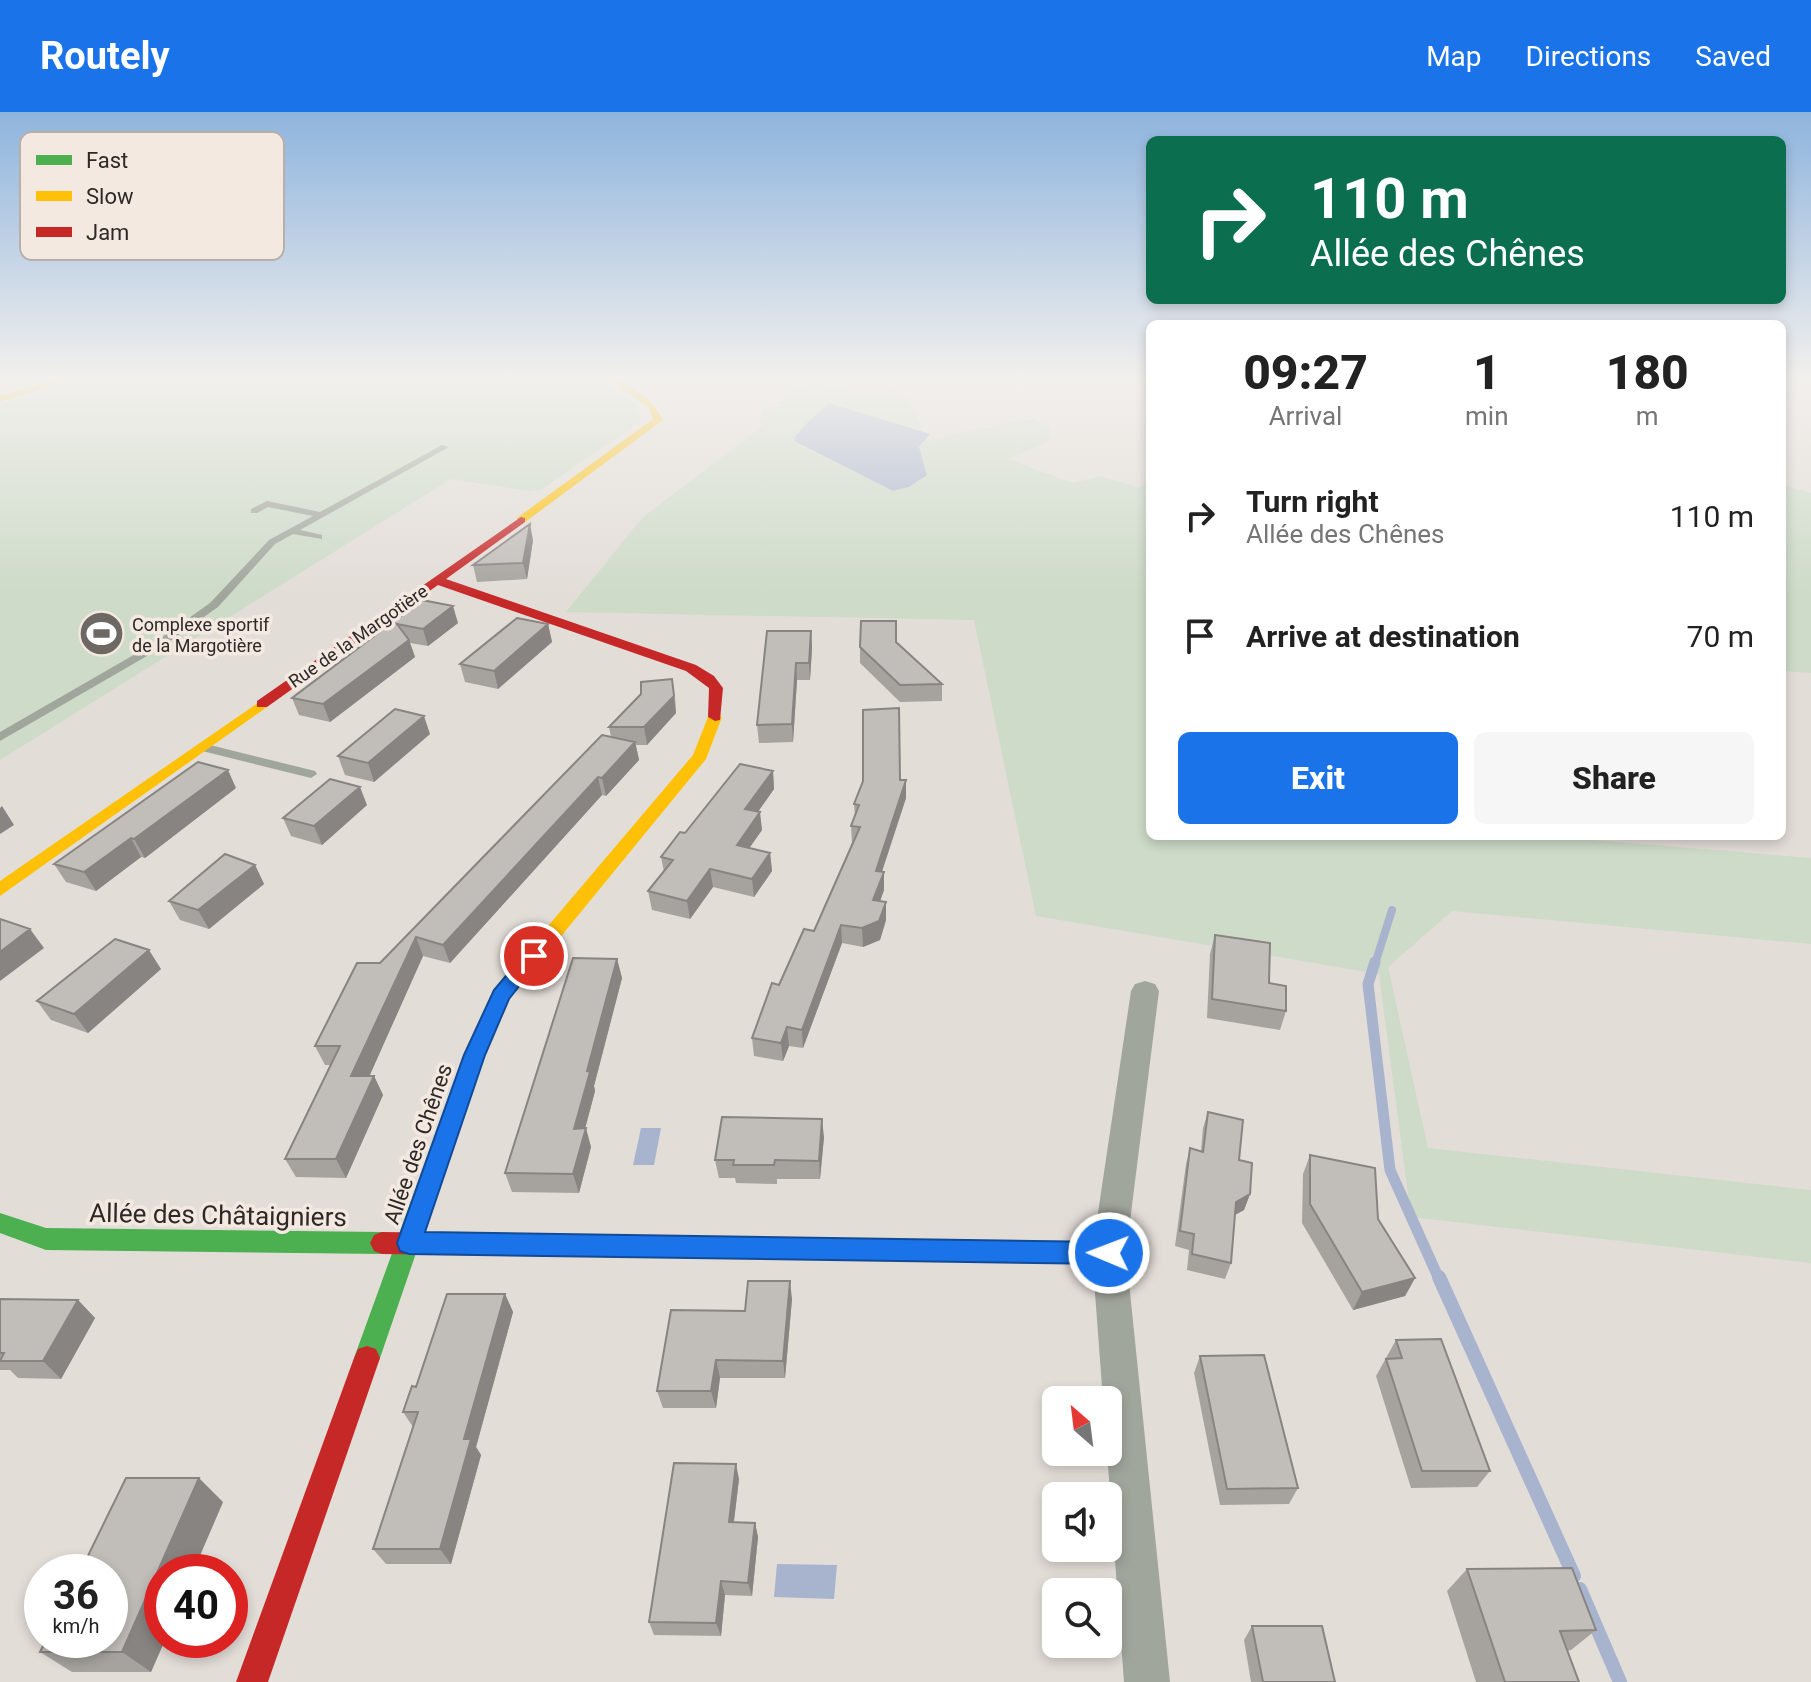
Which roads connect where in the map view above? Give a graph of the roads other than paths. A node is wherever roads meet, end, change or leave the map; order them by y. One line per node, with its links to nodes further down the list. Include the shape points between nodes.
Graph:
1 (441, 449): 4 (lane)
2 (618, 449): 7 (street, Rue de la Margotière)
3 (254, 511): 4 (lane, via 267,504)
4 (320, 515): 5 (lane)
5 (291, 531): 6 (lane); 8 (lane, via 272,542 214,605 155,647)
6 (319, 537)
7 (437, 580): 9 (street, Rue de la Margotière); 14 (street, Allée des Chênes, via 691,668 717,689 717,701 700,756 501,995 474,1055)
8 (0, 737)
9 (201, 747): 10 (lane); 11 (street, Rue de la Margotière)
10 (311, 774)
11 (0, 890)
12 (1145, 991): 15 (street)
13 (0, 1223): 14 (street, Allée des Châtaigniers, via 46,1239)
14 (409, 1243): 15 (street, Allée des Châtaigniers); 16 (street, Allée des Chênes)
15 (1109, 1253): 17 (street)
16 (252, 1682)
17 (1147, 1682)

